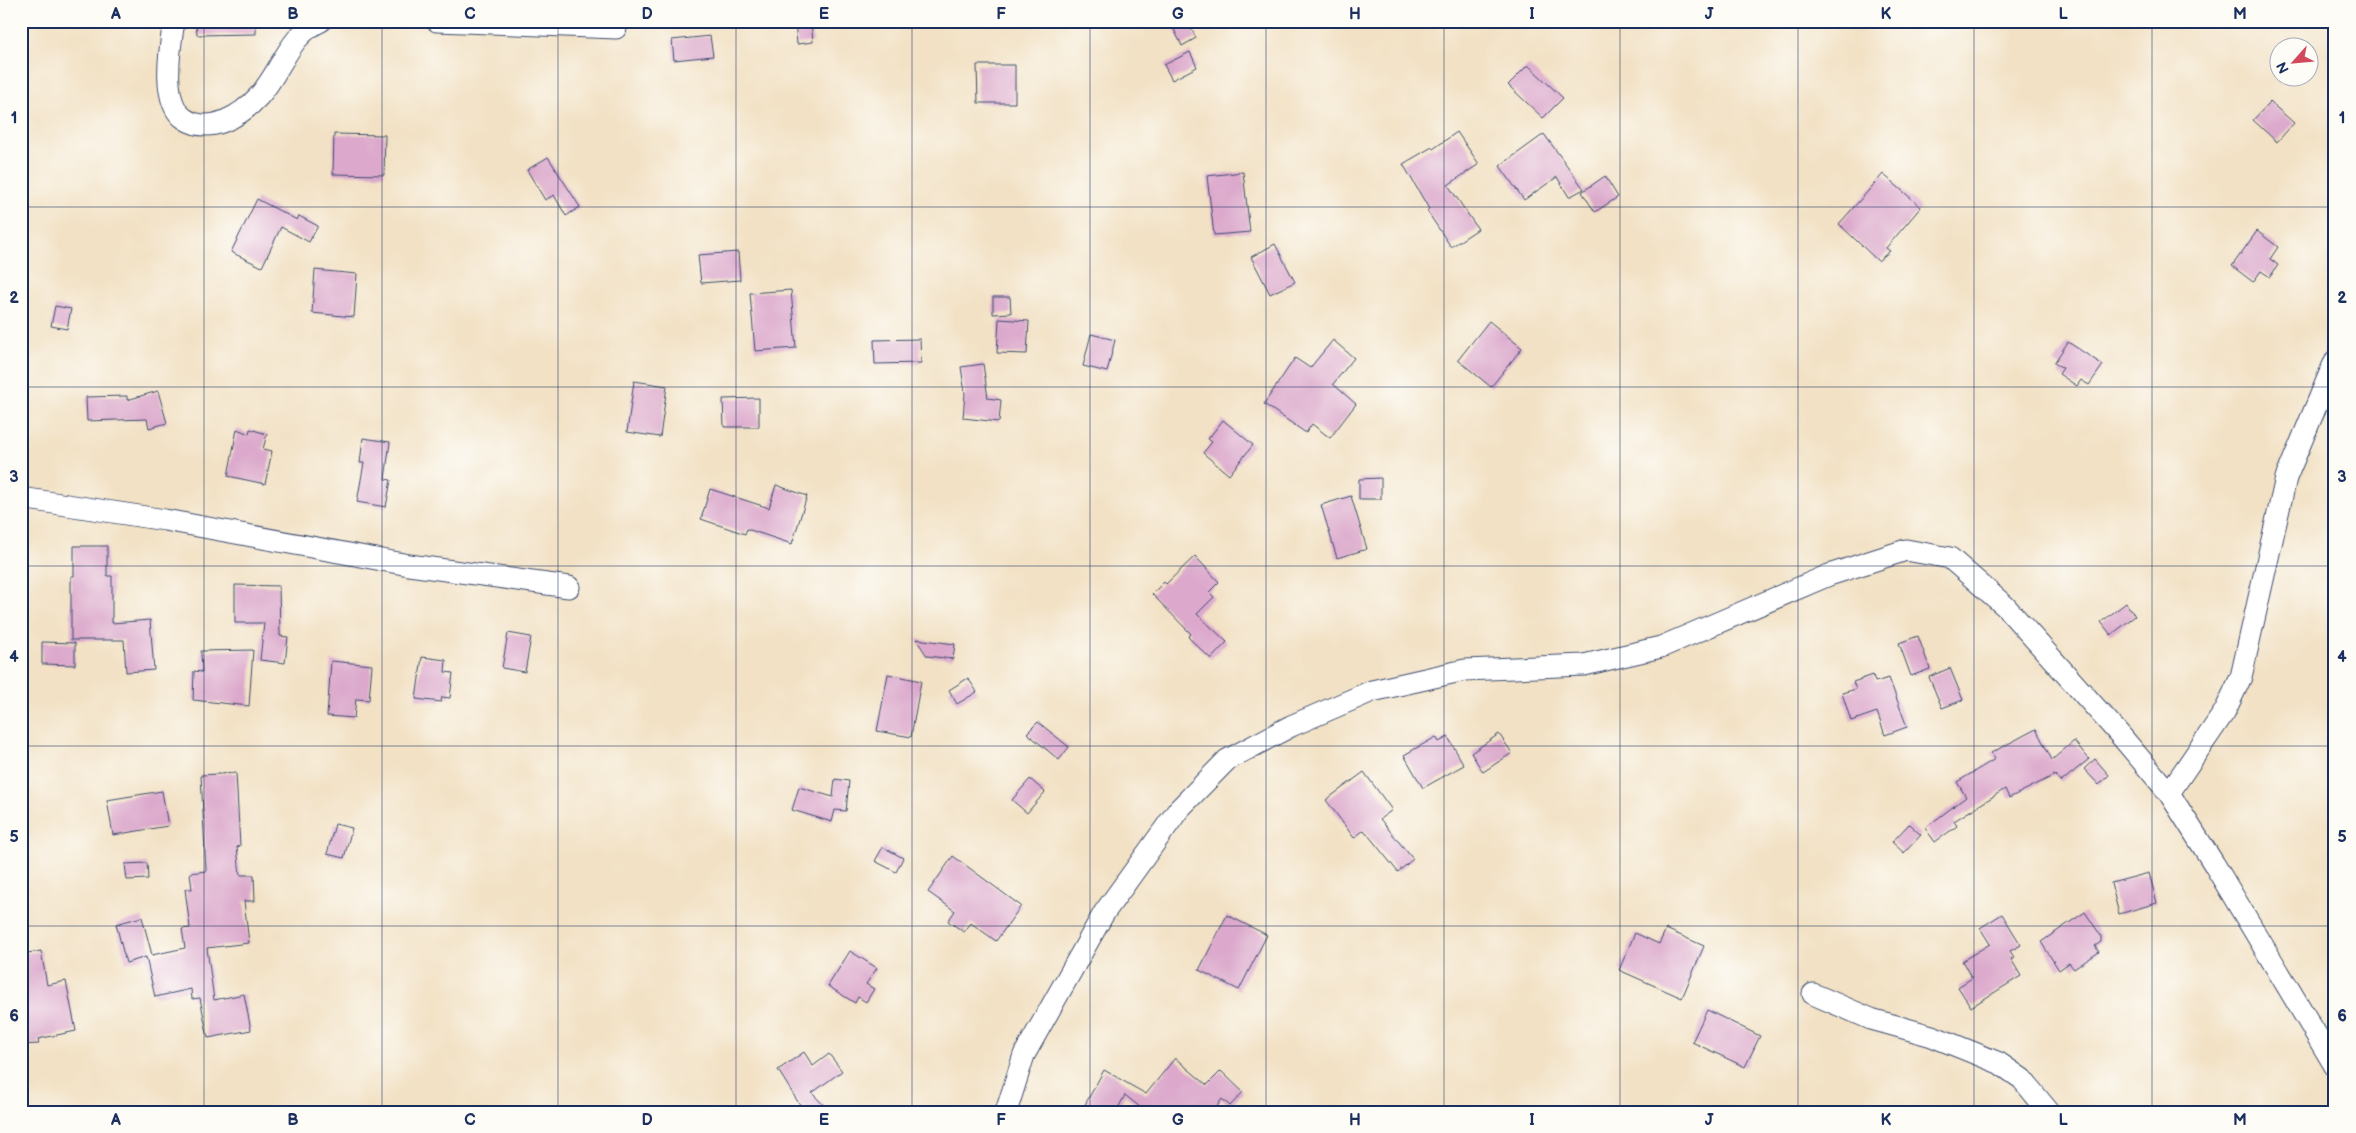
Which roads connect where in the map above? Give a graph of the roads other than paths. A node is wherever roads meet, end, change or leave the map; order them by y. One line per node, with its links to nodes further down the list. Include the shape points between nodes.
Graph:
1 (174, 21): 2 (street, via 170,46 170,93 175,110 194,124 216,125 236,116 259,96 295,41 312,25)
2 (322, 21)
3 (437, 21): 4 (street)
4 (616, 28)
5 (2335, 361): 8 (street, via 2286,478 2241,677 2225,711)
6 (21, 498): 7 (street, via 165,520 409,565)
7 (569, 587)
8 (2169, 793): 10 (street); 11 (street, via 2005,606 1950,558 1906,550 1829,575 1661,647 1584,665 1464,670 1372,690 1290,726 1227,760 1179,809 1104,913 1024,1055)
9 (1813, 994): 12 (street, via 1871,1019 1932,1036 1999,1063 2022,1079)
10 (2335, 1066)
11 (1006, 1112)
12 (2049, 1112)

